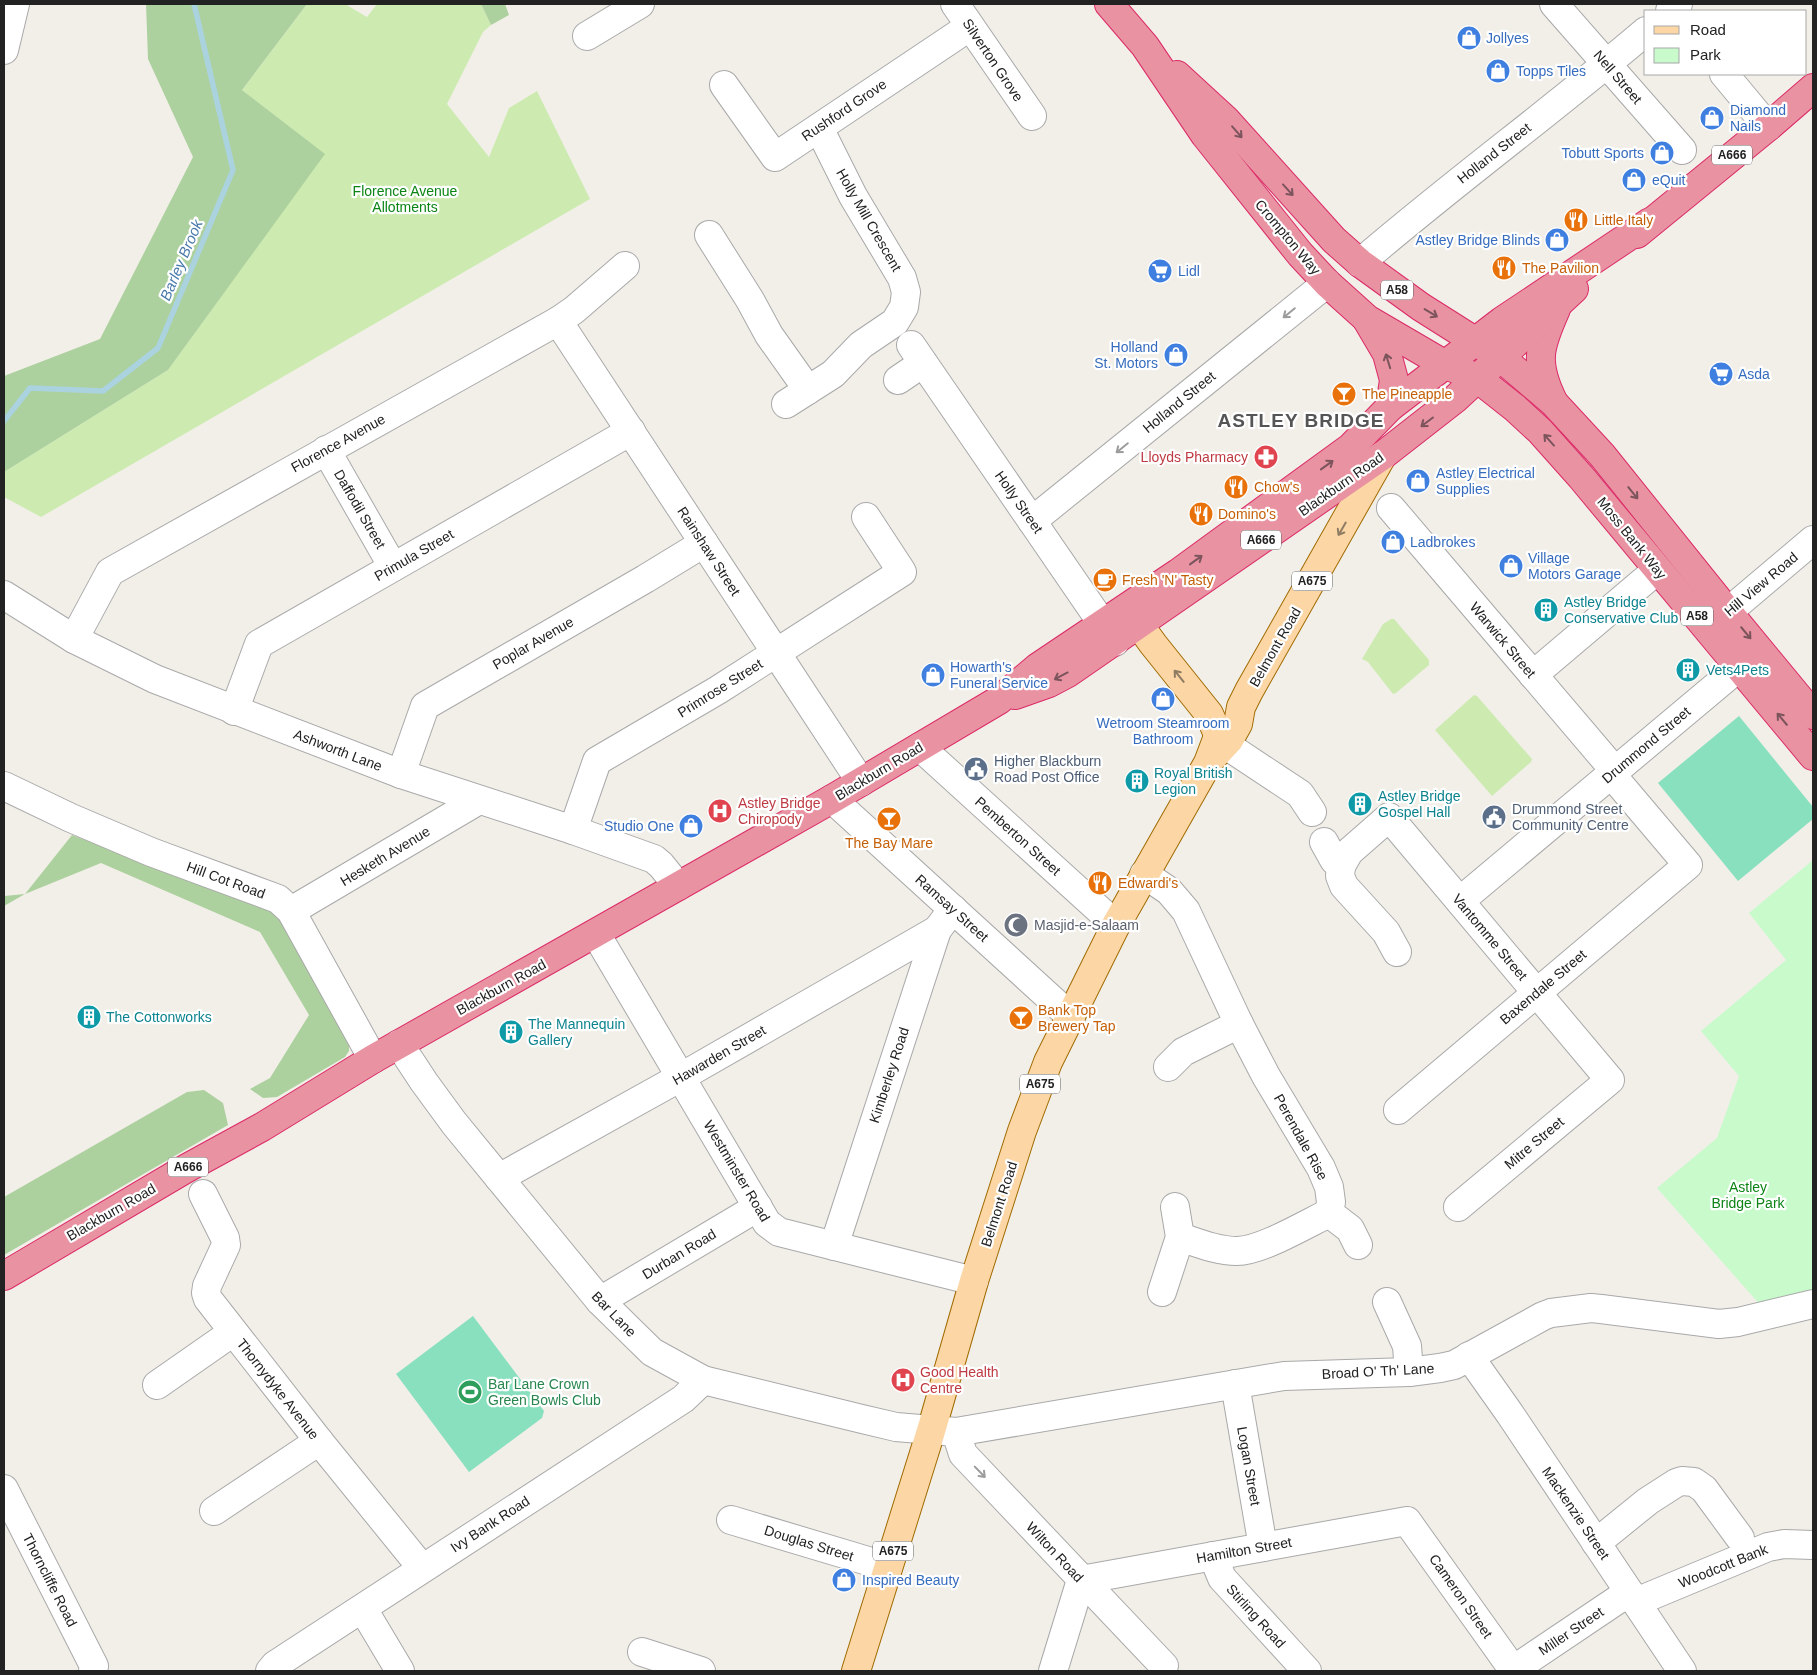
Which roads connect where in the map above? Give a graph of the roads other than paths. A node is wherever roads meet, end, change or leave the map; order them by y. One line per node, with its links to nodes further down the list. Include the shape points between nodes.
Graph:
1 (15, 4): 10 (street)
2 (640, 4): 8 (street)
3 (955, 4): 6 (street, Silverton Grove)
4 (1110, 4): 9 (highway, Crompton Way / A58)
5 (1554, 4): 11 (street, Nell Street)
6 (969, 27): 15 (street, Silverton Grove); 17 (street, Rushford Grove)
7 (1644, 33): 11 (street, Holland Street)
8 (587, 36)
9 (1145, 46): 21 (highway, Crompton Way / A58, one-way to 21, via 1226,120 1324,230); 23 (highway, Crompton Way / A58, via 1205,135)
10 (4, 50)
11 (1607, 64): 18 (street, Nell Street); 21 (street, Holland Street, via 1414,216)
12 (1725, 75): 16 (street)
13 (1813, 88): 16 (highway, Blackburn Road / A666)
14 (738, 93): 17 (street, Rushford Grove, via 775,157)
15 (1031, 117)
16 (1768, 127): 19 (highway, Blackburn Road / A666)
17 (819, 128): 20 (street, Holly Mill Crescent, via 853,196 902,278 906,292 904,307 895,322 861,346 832,374 797,397 750,300 735,256)
18 (1682, 150)
19 (1650, 222): 24 (highway, Blackburn Road / A666); 27 (highway, Blackburn Road)
20 (709, 235)
21 (1360, 263): 27 (highway, Crompton Way / A58, one-way to 27, via 1421,307)
22 (625, 266): 26 (street, Florence Avenue)
23 (1327, 283): 25 (highway, Crompton Way / A58); 39 (street, Holland Street, one-way to 39)
24 (1559, 302): 28 (highway, Blackburn Road / A666); 31 (highway, via 1540,353 1541,371)
25 (1367, 319): 29 (highway, Crompton Way / A58); 32 (highway, one-way to 25, via 1394,380 1386,354)
26 (558, 321): 33 (street, Rainshaw Street); 35 (street, Florence Avenue)
27 (1476, 340): 28 (highway, Crompton Way / A58); 29 (highway, Blackburn Road)
28 (1500, 357): 29 (highway, Blackburn Road / A666); 31 (highway, Moss Bank Way / A58)
29 (1461, 371): 32 (highway, Blackburn Road); 34 (highway, via 1398,420); 36 (highway, Blackburn Road / A666, one-way to 36, via 1455,399); 43 (highway, Moss Bank Way / A58, one-way to 29, via 1540,431 1515,408)
30 (898, 380): 39 (street, Holly Street, via 917,354)
31 (1554, 402): 46 (highway, Moss Bank Way / A58, one-way to 46, via 1602,455)
32 (1390, 407): 34 (highway, Blackburn Road)
33 (631, 431): 41 (street, Rainshaw Street); 42 (street, Primula Street)
34 (1351, 447): 45 (highway, Blackburn Road, one-way to 34, via 1178,573)
35 (326, 450): 42 (street, Daffodil Street); 48 (street, Florence Avenue, via 110,572)
36 (1382, 456): 45 (highway, Blackburn Road / A666); 54 (main road, Belmont Road / A675, one-way to 54, via 1241,707 1225,715)
37 (1392, 508): 51 (street, Warwick Street)
38 (866, 516): 49 (street, Primrose Street, via 902,572)
39 (1032, 521): 47 (street, Holly Street)
40 (1813, 540): 46 (street, Hill View Road)
41 (704, 543): 49 (street, Rainshaw Street); 58 (street, Poplar Avenue, via 425,706)
42 (394, 567): 52 (street, Primula Street, via 259,644)
43 (1658, 570): 46 (highway, Moss Bank Way / A58); 51 (street)
44 (4, 594): 48 (street, Ashworth Lane)
45 (1133, 616): 47 (highway, Blackburn Road); 54 (main road, one-way to 45)
46 (1718, 620): 50 (highway, Moss Bank Way / A58); 53 (highway, Moss Bank Way / A58, one-way to 53)
47 (1109, 633): 55 (highway, Blackburn Road / A666, via 1038,667 999,700)
48 (74, 639): 52 (street, Ashworth Lane, via 155,680)
49 (776, 653): 59 (street, Rainshaw Street); 64 (street, Primrose Street, via 597,761)
50 (1739, 667): 56 (highway, Moss Bank Way / A58, one-way to 50); 57 (street, Drummond Street)
51 (1533, 675): 57 (street, Warwick Street)
52 (234, 711): 58 (street, Ashworth Lane)
53 (1813, 714)
54 (1215, 740): 63 (street, via 1300,794); 68 (main road, Belmont Road / A675)
55 (920, 747): 59 (highway, Blackburn Road / A666); 73 (street, Pemberton Street)
56 (1813, 756)
57 (1613, 773): 66 (street, Warwick Street); 70 (street, Drummond Street)
58 (401, 774): 62 (street, Ashworth Lane)
59 (861, 782): 61 (highway, Blackburn Road / A666)
60 (4, 786): 71 (street, Hill Cot Road, via 150,852 278,898)
61 (832, 799): 69 (highway, Blackburn Road / A666); 72 (street, Ramsay Street)
62 (479, 800): 64 (street, Ashworth Lane); 71 (street, Hesketh Avenue)
63 (1312, 812)
64 (573, 830): 69 (street, Ashworth Lane, via 654,859)
65 (1324, 842): 67 (street)
66 (1688, 864): 76 (street, Baxendale Street)
67 (1341, 866): 70 (street, Vantomme Street, via 1349,852 1389,816); 75 (street, via 1344,886 1386,932)
68 (1144, 874): 73 (main road, Belmont Road / A675); 78 (street, Perendale Rise, via 1169,891 1186,911)
69 (678, 886): 74 (highway, Blackburn Road / A666)
70 (1460, 901): 76 (street, Vantomme Street)
71 (291, 911): 80 (street, Hill Cot Road)
72 (945, 920): 77 (street, Ramsay Street); 82 (street, Hawarden Street); 93 (street, Kimberley Road)
73 (1116, 925): 77 (main road, Belmont Road / A675)
74 (596, 934): 79 (highway, Blackburn Road / A666); 82 (street, Westminster Road)
75 (1397, 952)
76 (1537, 992): 83 (street, Vantomme Street); 84 (street, Baxendale Street)
77 (1071, 1017): 95 (main road, Belmont Road / A675, via 1048,1062 1022,1131)
78 (1240, 1024): 81 (street, via 1183,1052); 90 (street, Perendale Rise, via 1266,1076 1321,1168 1331,1202)
79 (399, 1044): 80 (highway, Blackburn Road / A666); 85 (street, Bar Lane, via 424,1082)
80 (373, 1059): 94 (highway, Blackburn Road / A666)
81 (1162, 1071)
82 (681, 1077): 85 (street, Hawarden Street); 87 (street, Westminster Road)
83 (1610, 1080): 89 (street, Mitre Street)
84 (1398, 1110)
85 (499, 1178): 97 (street, Bar Lane)
86 (203, 1194): 100 (street, Thornydyke Avenue, via 226,1245 206,1292)
87 (758, 1207): 93 (street, Westminster Road, via 767,1223 779,1232); 97 (street, Durban Road)
88 (1174, 1207): 91 (street)
89 (1458, 1207)
90 (1329, 1213): 91 (street, via 1256,1248 1237,1251 1215,1248); 92 (street, via 1350,1229)
91 (1180, 1237): 96 (street)
92 (1358, 1245)
93 (834, 1246): 95 (street, Westminster Road)
94 (4, 1276)
95 (974, 1280): 106 (main road, Belmont Road / A675)
96 (1162, 1292)
97 (600, 1302): 103 (street, Bar Lane, via 652,1352)
98 (1387, 1302): 102 (street, via 1407,1346)
99 (1813, 1304): 101 (street, Broad O' Th' Lane, via 1719,1324 1596,1309 1551,1313)
100 (233, 1332): 105 (street); 107 (street, Thornydyke Avenue)
101 (1469, 1356): 102 (street, Broad O' Th' Lane, via 1440,1368); 113 (street, Mackenzie Street)
102 (1409, 1372): 104 (street, Broad O' Th' Lane, via 1299,1375)
103 (703, 1380): 106 (street, Bar Lane, via 896,1427); 118 (street, Ivy Bank Road, via 683,1399)
104 (1235, 1384): 106 (street, Broad O' Th' Lane); 115 (street, Logan Street)
105 (157, 1385)
106 (943, 1431): 117 (main road, Belmont Road / A675); 119 (street, Wilton Road, one-way to 119)
107 (319, 1441): 109 (street); 118 (street, Thornydyke Avenue)
108 (4, 1488): 125 (street, Thorncliffe Road, via 94,1666)
109 (214, 1512)
110 (731, 1520): 117 (street, Douglas Street)
111 (1407, 1521): 115 (street, Hamilton Street); 131 (street, Cameron Street)
112 (1740, 1538): 113 (street, via 1704,1488 1688,1480 1676,1483 1648,1501)
113 (1596, 1543): 120 (street, Mackenzie Street)
114 (1813, 1545): 120 (street, Woodcott Bank, via 1768,1547)
115 (1263, 1547): 116 (street, Hamilton Street)
116 (1213, 1556): 119 (street, Hamilton Street); 130 (street, Stirling Road, via 1222,1578)
117 (888, 1567): 128 (main road, Belmont Road / A675)
118 (422, 1568): 121 (street, Ivy Bank Road)
119 (1080, 1580): 123 (street, Wilton Road); 129 (street)
120 (1632, 1597): 131 (street, Miller Street); 132 (street, Mackenzie Street)
121 (363, 1609): 124 (street, Ivy Bank Road); 126 (street)
122 (642, 1652): 127 (street)
123 (1164, 1666)
124 (272, 1668)
125 (93, 1671)
126 (400, 1671)
127 (700, 1671)
128 (856, 1671)
129 (1053, 1671)
130 (1307, 1671)
131 (1514, 1671)
132 (1682, 1671)

